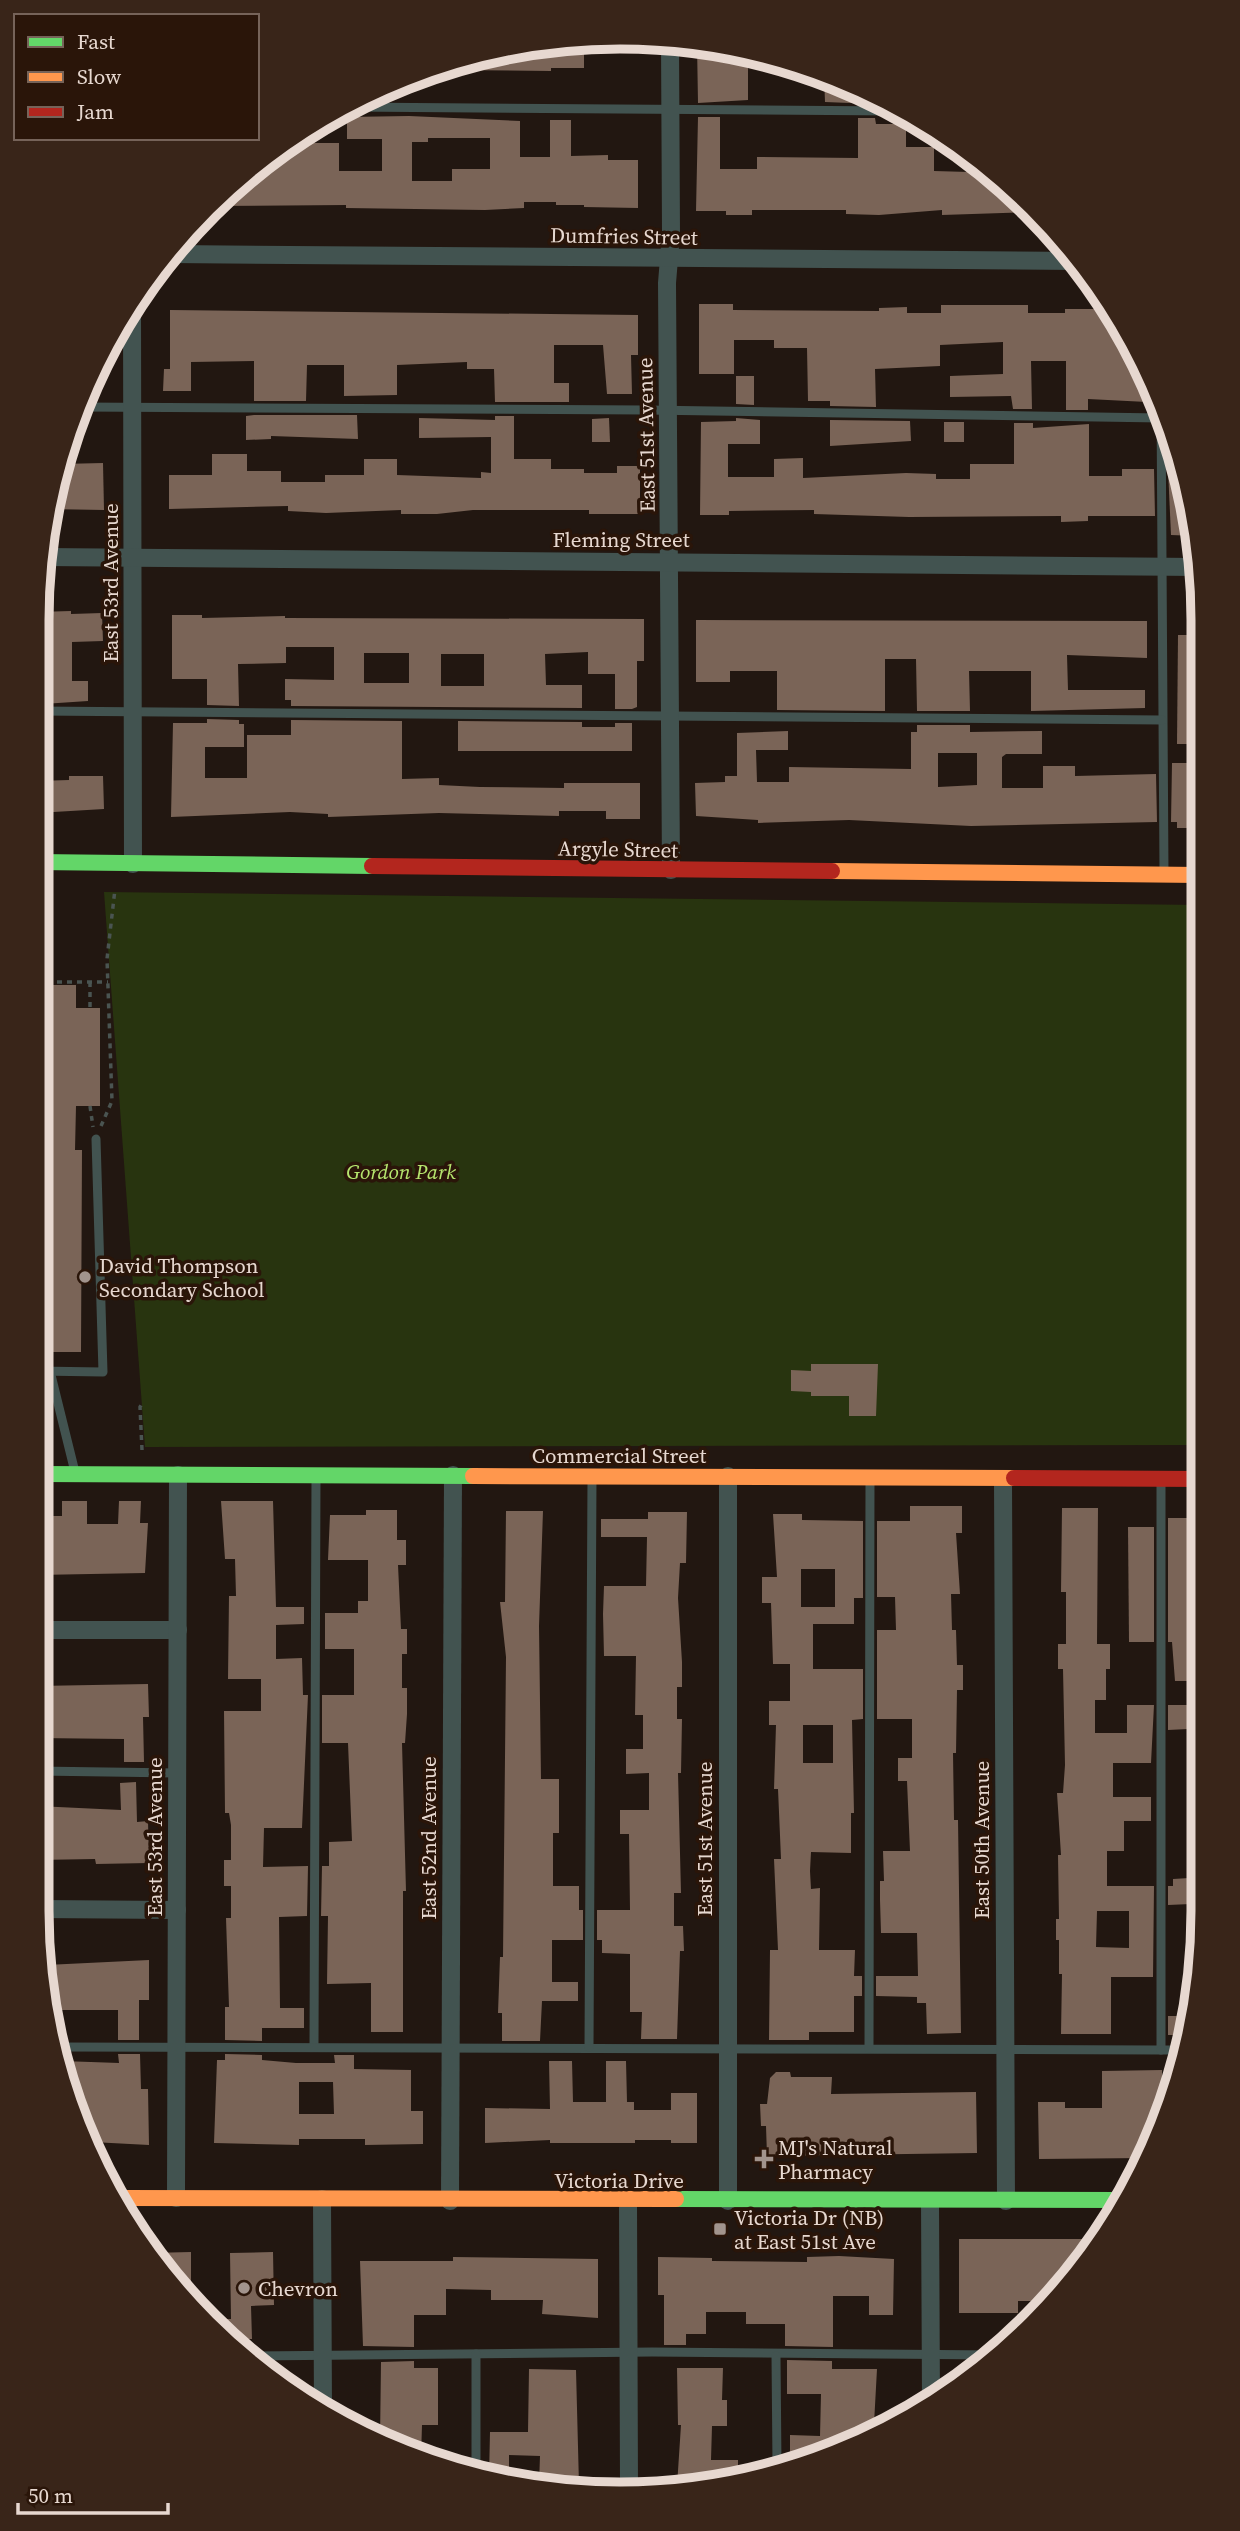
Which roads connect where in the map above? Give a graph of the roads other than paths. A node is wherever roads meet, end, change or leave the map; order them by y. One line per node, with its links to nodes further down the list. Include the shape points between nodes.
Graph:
1 (670, 51): 3 (street, East 51st Avenue)
2 (369, 107): 3 (lane)
3 (671, 110): 4 (lane); 6 (street, East 51st Avenue)
4 (879, 111)
5 (182, 254): 6 (street, Dumfries Street)
6 (668, 259): 7 (street, Dumfries Street); 11 (street, East 51st Avenue)
7 (1064, 261)
8 (132, 323): 10 (street, East 53rd Avenue)
9 (90, 407): 10 (lane)
10 (133, 408): 11 (lane); 15 (street, East 53rd Avenue)
11 (668, 411): 12 (lane); 16 (street, East 51st Avenue)
12 (1154, 418)
13 (1161, 436): 17 (lane)
14 (53, 557): 15 (street, Fleming Street)
15 (134, 558): 16 (street, Fleming Street); 20 (street, East 53rd Avenue)
16 (670, 562): 17 (street, Fleming Street); 21 (street, East 51st Avenue)
17 (1162, 566): 18 (street, Fleming Street); 22 (lane)
18 (1188, 567)
19 (49, 711): 20 (lane)
20 (132, 712): 21 (lane); 24 (street, East 53rd Avenue)
21 (670, 717): 22 (lane); 25 (street, East 51st Avenue)
22 (1161, 720): 27 (lane)
23 (49, 862): 24 (street, Argyle Street)
24 (133, 864): 25 (street, Argyle Street)
25 (671, 870): 27 (street, Argyle Street)
26 (1191, 874): 27 (street, Argyle Street)
27 (1164, 875)
28 (96, 1139): 29 (lane, via 103,1372)
29 (50, 1371): 31 (lane)
30 (49, 1474): 31 (street, Commercial Street)
31 (75, 1474): 32 (street, Commercial Street)
32 (178, 1475): 33 (street, Commercial Street); 42 (street, East 53rd Avenue)
33 (316, 1475): 34 (street, Commercial Street); 47 (lane)
34 (453, 1475): 35 (street, Commercial Street); 48 (street, East 52nd Avenue)
35 (592, 1476): 36 (street, Commercial Street); 51 (lane)
36 (728, 1476): 37 (street, Commercial Street); 52 (street, East 51st Avenue)
37 (870, 1477): 38 (street, Commercial Street); 53 (lane)
38 (1003, 1479): 39 (street, Commercial Street); 56 (street, East 50th Avenue)
39 (1161, 1479): 40 (street, Commercial Street); 54 (lane)
40 (1191, 1479)
41 (49, 1630): 42 (street)
42 (178, 1630): 44 (street, East 53rd Avenue)
43 (49, 1772): 44 (lane)
44 (177, 1773): 46 (street, East 53rd Avenue)
45 (49, 1909): 46 (street)
46 (177, 1910): 50 (street, East 53rd Avenue)
47 (314, 2046): 48 (lane); 50 (lane)
48 (450, 2046): 51 (lane); 61 (street, East 52nd Avenue)
49 (65, 2047): 50 (lane)
50 (176, 2047): 58 (street, East 53rd Avenue)
51 (589, 2047): 52 (lane)
52 (727, 2048): 53 (lane); 63 (street, East 51st Avenue)
53 (869, 2048): 56 (lane)
54 (1161, 2050): 55 (lane); 56 (lane)
55 (1174, 2050)
56 (1005, 2051): 65 (street, East 50th Avenue)
57 (126, 2198): 58 (street, Victoria Drive)
58 (176, 2199): 59 (street, Victoria Drive)
59 (322, 2199): 61 (street, Victoria Drive); 69 (street)
60 (1113, 2200): 65 (street, Victoria Drive)
61 (450, 2201): 62 (street, Victoria Drive)
62 (628, 2201): 63 (street, Victoria Drive); 66 (street)
63 (728, 2201): 64 (street, Victoria Drive)
64 (930, 2201): 65 (street, Victoria Drive); 71 (street)
65 (1006, 2201)
66 (629, 2353): 67 (lane); 70 (lane); 77 (street)
67 (476, 2354): 69 (lane); 76 (lane)
68 (263, 2356): 69 (lane)
69 (323, 2356): 74 (street)
70 (776, 2356): 71 (lane); 75 (lane)
71 (931, 2356): 72 (lane); 73 (street)
72 (977, 2356)
73 (931, 2390)
74 (323, 2399)
75 (777, 2460)
76 (476, 2464)
77 (629, 2482)

